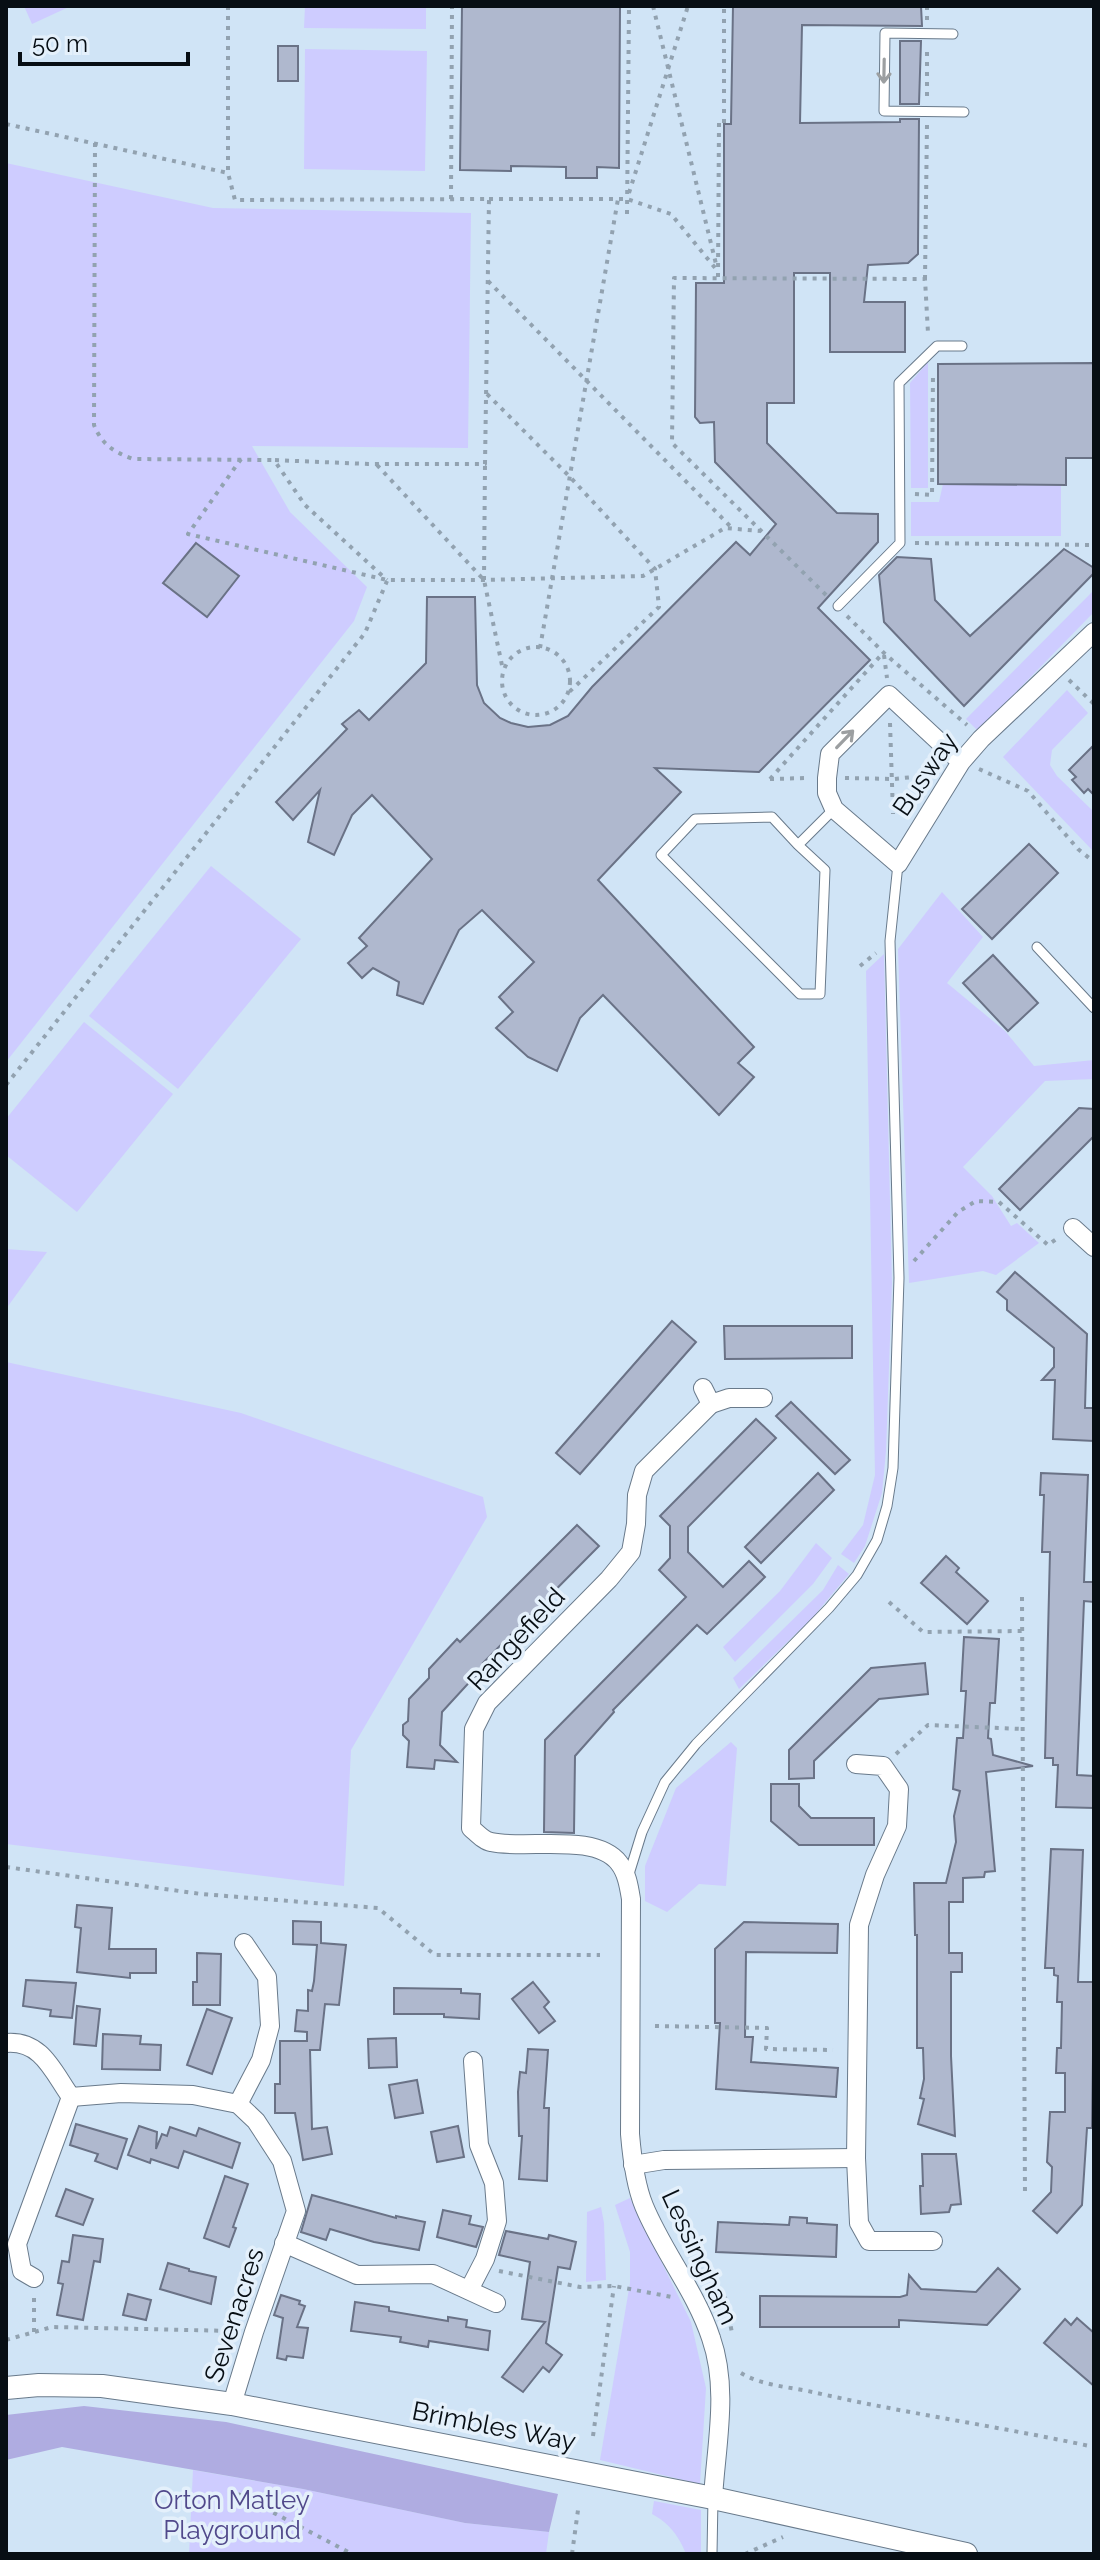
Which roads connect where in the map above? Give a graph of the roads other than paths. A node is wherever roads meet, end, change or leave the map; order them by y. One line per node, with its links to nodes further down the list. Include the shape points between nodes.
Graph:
1 (953, 34): 2 (lane, one-way to 2, via 885,33 884,111)
2 (964, 112)
3 (962, 346): 4 (lane, via 937,346 899,383 900,543)
4 (838, 606)
5 (1094, 632): 6 (street, Busway)
6 (970, 765): 7 (street, one-way to 6, via 827,793 830,754 889,695); 9 (street, Busway)
7 (834, 809): 8 (lane); 9 (street)
8 (798, 845): 8 (lane, via 772,817 695,819 661,855 800,994 820,994 825,870)
9 (898, 864): 16 (lane, Busway, via 890,941 899,1278 887,1506 877,1540 857,1575 665,1782 642,1832)
10 (1037, 947): 11 (lane)
11 (1094, 1008)
12 (1073, 1228): 13 (street)
13 (1094, 1247)
14 (763, 1398): 16 (street, Rangefield, via 707,1396 644,1471 631,1552 487,1703 474,1729 471,1828 488,1842 605,1851 620,1863)
15 (856, 1764): 22 (street, via 883,1766 899,1789 897,1826 859,1925)
16 (628, 1882): 23 (street)
17 (244, 1943): 21 (street, via 267,1977 270,2026 261,2060)
18 (6, 2043): 20 (street, via 23,2042 43,2056)
19 (473, 2061): 27 (street, via 479,2145 494,2183 497,2221)
20 (71, 2097): 21 (street, via 193,2095); 26 (street, via 17,2244)
21 (238, 2104): 25 (street, Sevenacres, via 282,2161 296,2211)
22 (856, 2158): 23 (street, Lessingham, via 664,2160); 24 (street, via 859,2223 869,2241)
23 (633, 2165): 31 (street, Lessingham, via 643,2204 712,2340 721,2385)
24 (933, 2241)
25 (284, 2243): 27 (street, Sevenacres, via 357,2275 433,2274); 30 (street, Sevenacres)
26 (21, 2272)
27 (469, 2290): 28 (street, Sevenacres)
28 (496, 2303)
29 (6, 2388): 30 (street, Brimbles Way, via 102,2386)
30 (232, 2404): 31 (street, Brimbles Way)
31 (713, 2498): 32 (lane); 33 (street, Brimbles Way)
32 (712, 2554)
33 (966, 2554)

